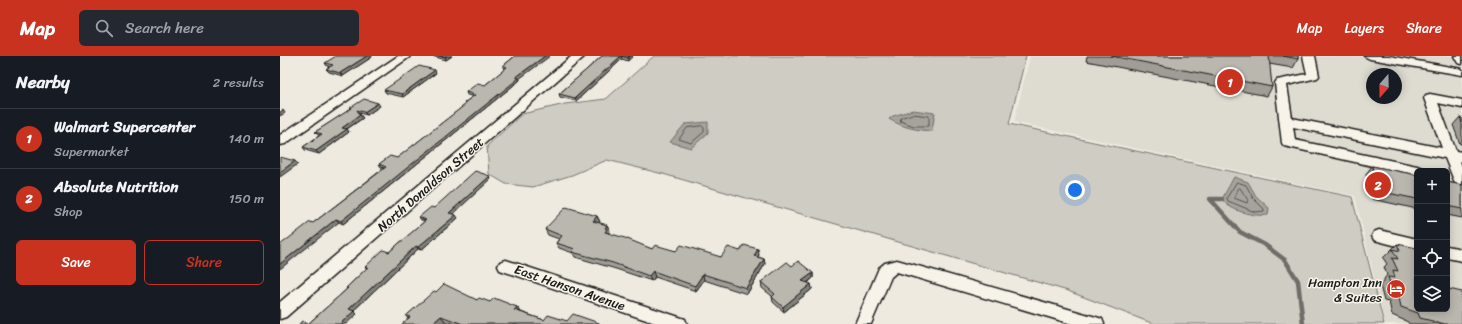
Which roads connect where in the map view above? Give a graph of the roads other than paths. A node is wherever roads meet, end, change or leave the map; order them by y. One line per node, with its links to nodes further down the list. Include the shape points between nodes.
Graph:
1 (405, 56): 10 (street)
2 (579, 56): 19 (street, North Donaldson Street)
3 (1310, 56): 9 (street, via 1313,76 1281,84)
4 (1370, 56): 7 (street)
5 (1460, 56): 6 (street)
6 (1462, 61)
7 (1462, 72)
8 (1462, 104): 11 (street, via 1430,98)
9 (1286, 121): 11 (street); 12 (street, via 1289,143)
10 (280, 141)
11 (1457, 156): 13 (street)
12 (1414, 170)
13 (1456, 180)
14 (1379, 236): 15 (street)
15 (1414, 244)
16 (1450, 253): 17 (street)
17 (1462, 255)
18 (506, 266): 20 (street, East Hanson Avenue)
19 (280, 312)
20 (680, 324)
21 (863, 324): 22 (street, via 885,273 891,267 898,266)
22 (1096, 324)

